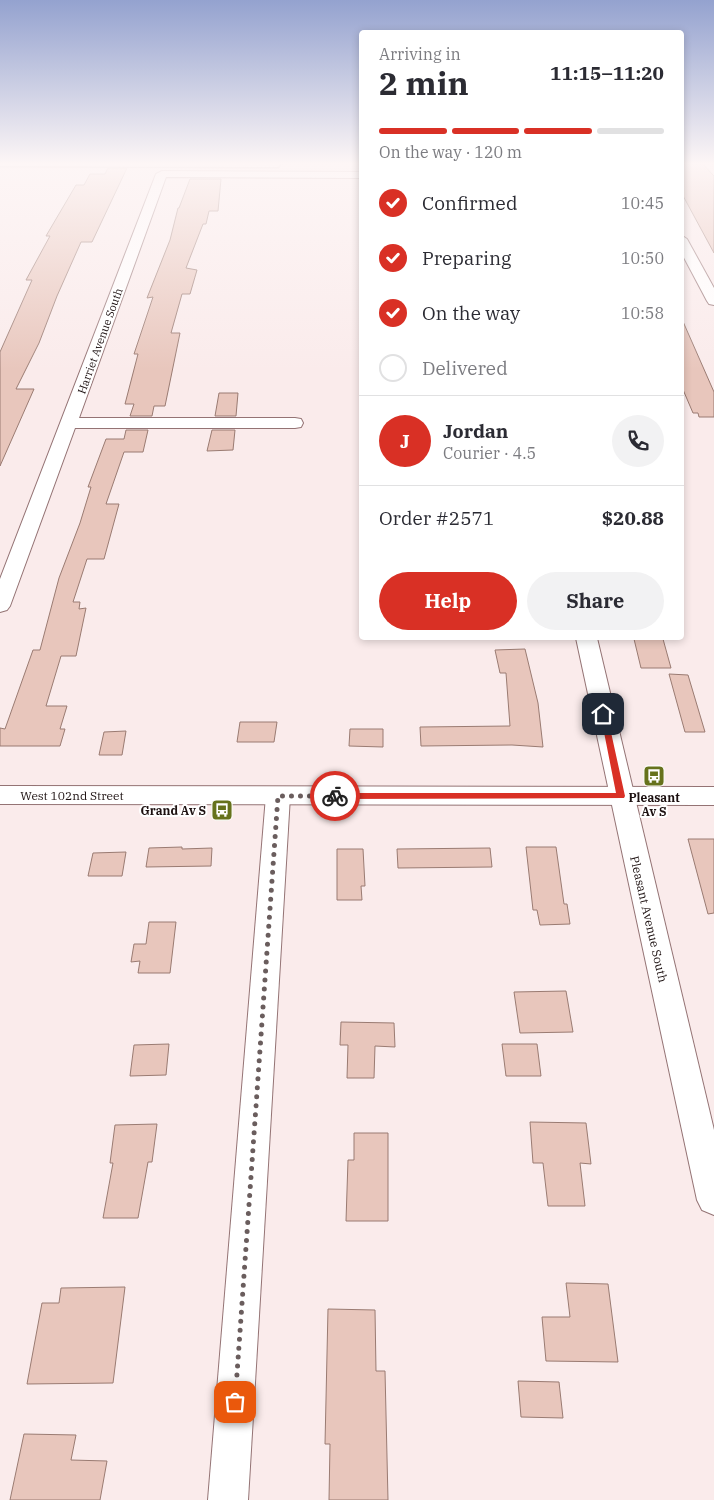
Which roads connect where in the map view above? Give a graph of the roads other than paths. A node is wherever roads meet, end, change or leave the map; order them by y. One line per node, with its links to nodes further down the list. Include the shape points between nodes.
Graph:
1 (141, 232): 7 (street, Harriet Avenue South)
2 (684, 245): 4 (street)
3 (684, 273): 4 (street)
4 (699, 273): 5 (street); 6 (street)
5 (714, 273)
6 (714, 301)
7 (70, 423): 8 (street); 9 (street, Harriet Avenue South)
8 (295, 423)
9 (0, 606)
10 (586, 640): 13 (street, Pleasant Avenue South)
11 (0, 795): 12 (street, West 102nd Street)
12 (278, 796): 13 (street, West 102nd Street); 16 (street)
13 (621, 796): 14 (street, West 102nd Street); 15 (street, Pleasant Avenue South)
14 (714, 796)
15 (714, 1200)
16 (228, 1500)

